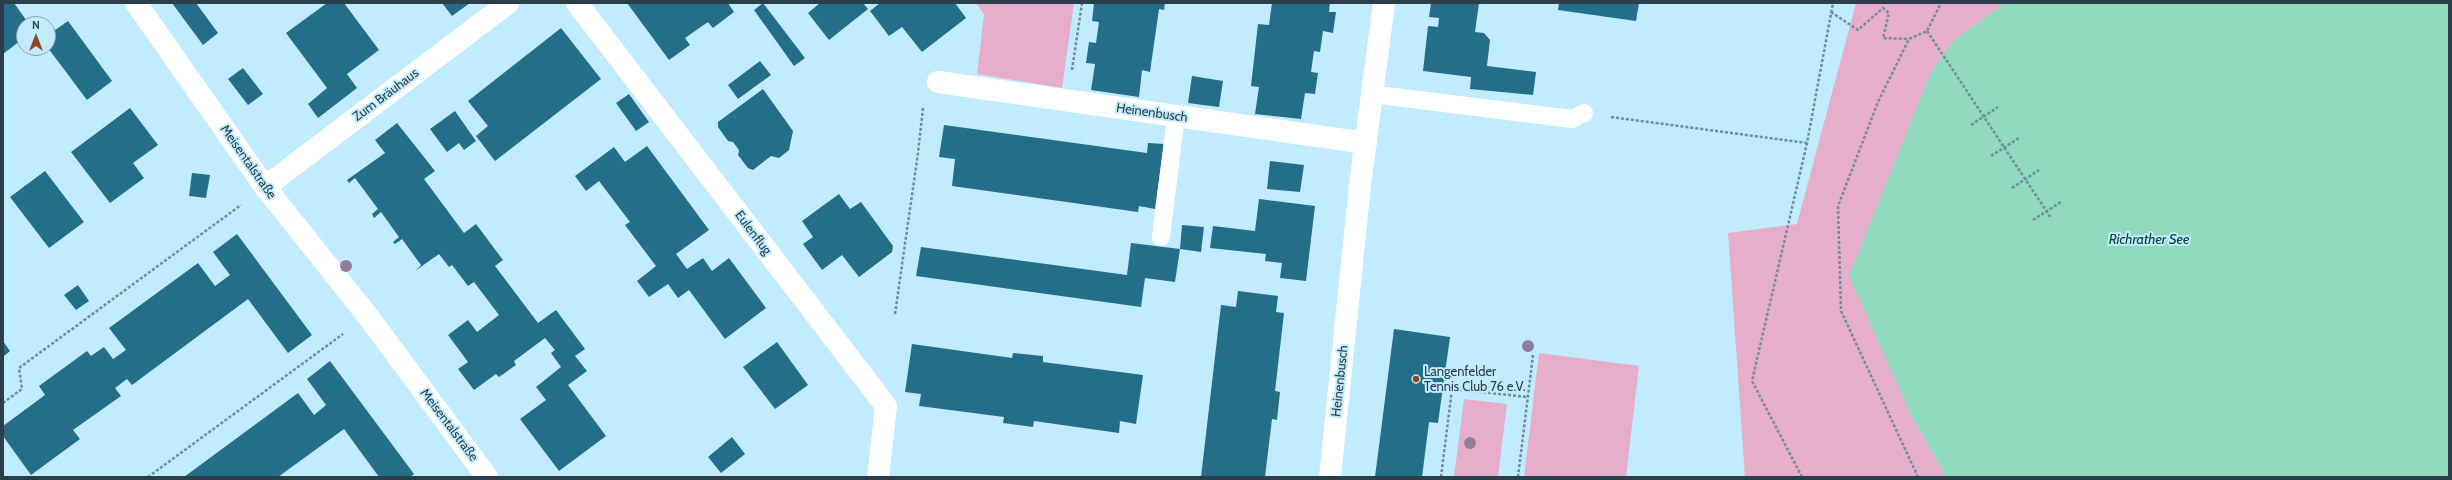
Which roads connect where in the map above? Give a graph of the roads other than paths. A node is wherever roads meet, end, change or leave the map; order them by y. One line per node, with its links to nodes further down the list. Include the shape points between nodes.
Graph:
1 (136, 3): 10 (street, Meisentalstraße)
2 (508, 3): 10 (street, Zum Bräuhaus)
3 (577, 3): 13 (street, Eulenflug, via 886,406)
4 (1384, 3): 6 (street, Heinenbusch)
5 (938, 82): 8 (street, Heinenbusch)
6 (1371, 94): 7 (lane, via 1572,118); 9 (street, Heinenbusch)
7 (1584, 113)
8 (1176, 116): 9 (street, Heinenbusch); 11 (lane)
9 (1366, 142): 14 (street, Heinenbusch)
10 (265, 187): 12 (street, Meisentalstraße, via 367,316)
11 (1161, 237)
12 (487, 477)
13 (878, 477)
14 (1330, 477)

